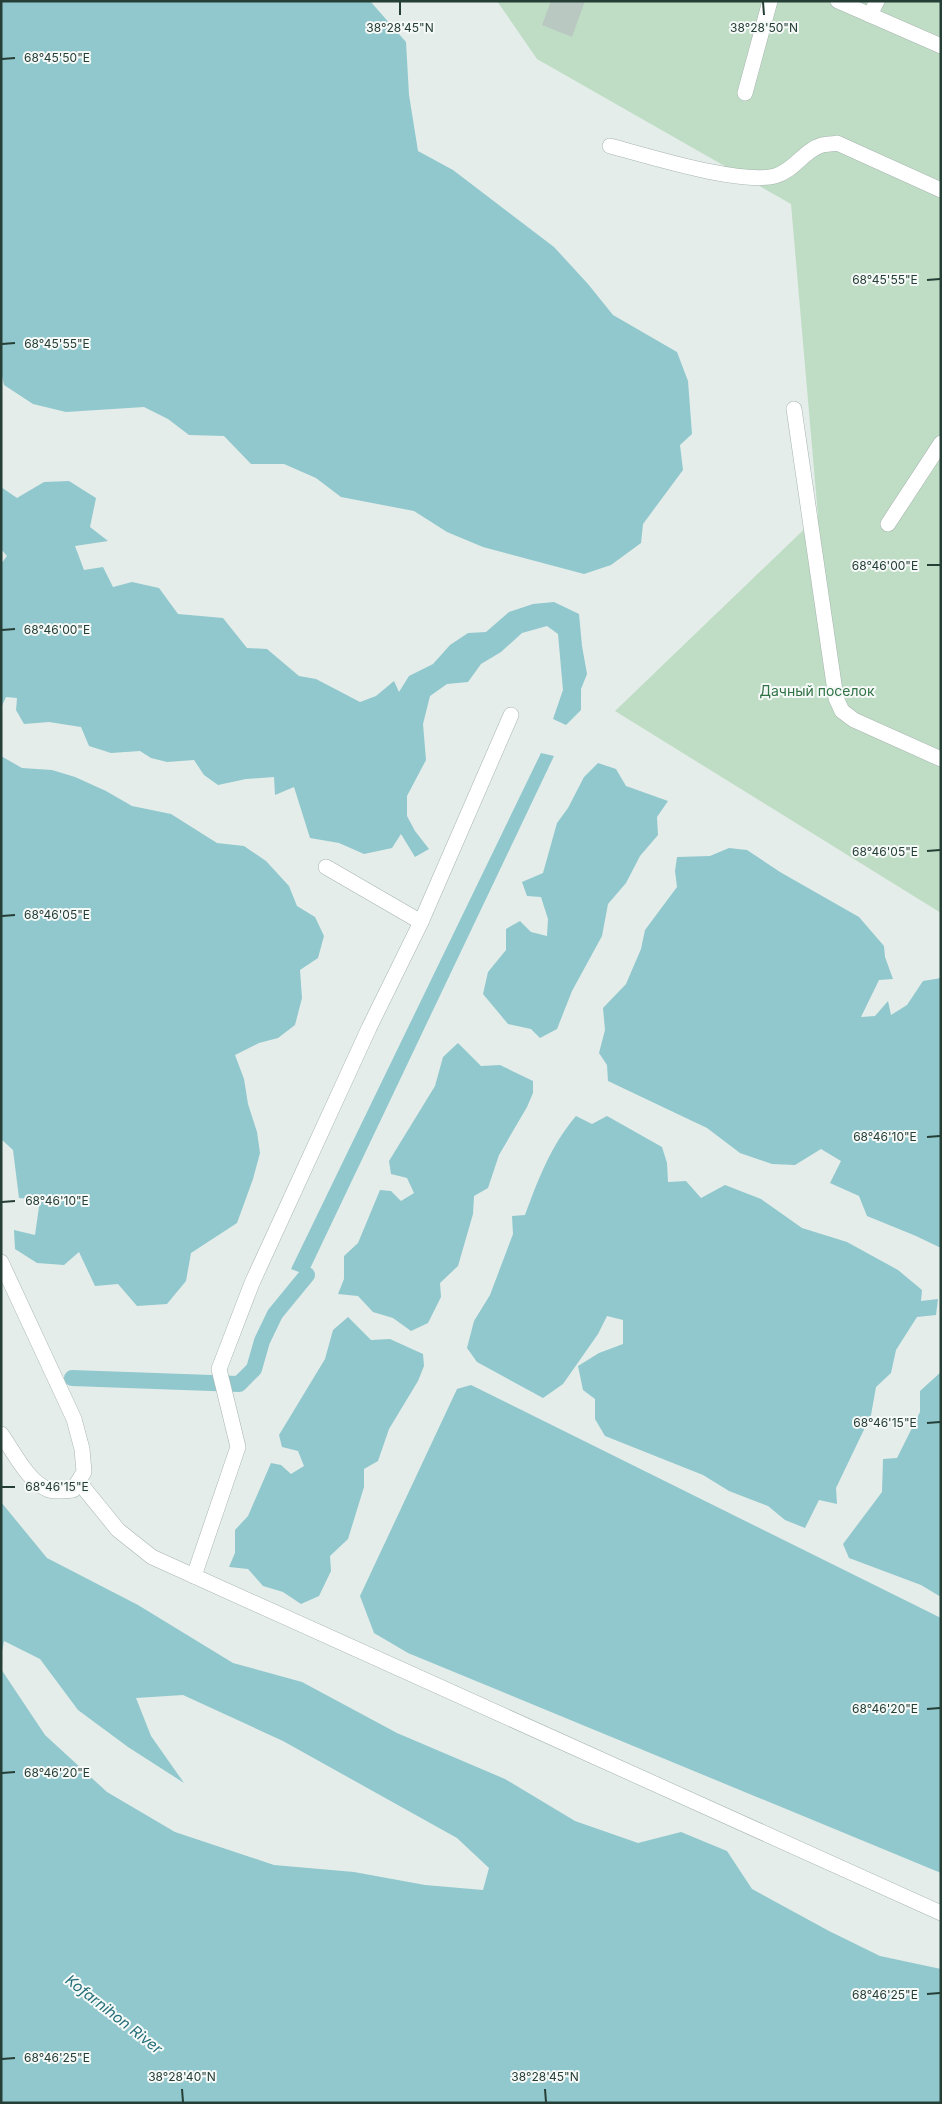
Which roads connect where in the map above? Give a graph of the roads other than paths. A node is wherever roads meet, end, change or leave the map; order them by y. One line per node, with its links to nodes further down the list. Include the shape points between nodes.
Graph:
1 (770, 1): 6 (street)
2 (838, 1): 4 (street)
3 (877, 1): 4 (street)
4 (870, 15): 5 (street)
5 (941, 46)
6 (745, 93)
7 (610, 146): 8 (street, via 753,178 777,175 822,145 838,143)
8 (941, 190)
9 (794, 409): 13 (street, via 836,698 842,711 854,720)
10 (941, 443): 11 (street)
11 (888, 524)
12 (511, 715): 15 (street)
13 (940, 756)
14 (326, 867): 15 (street)
15 (421, 922): 19 (street, via 252,1283 219,1369 238,1447)
16 (1, 1262): 18 (street, via 74,1419 84,1472)
17 (1, 1434): 18 (street, via 31,1477 42,1486 51,1490 72,1490)
18 (79, 1482): 19 (street, via 118,1530 152,1557)
19 (194, 1576): 20 (street)
20 (941, 1913)

